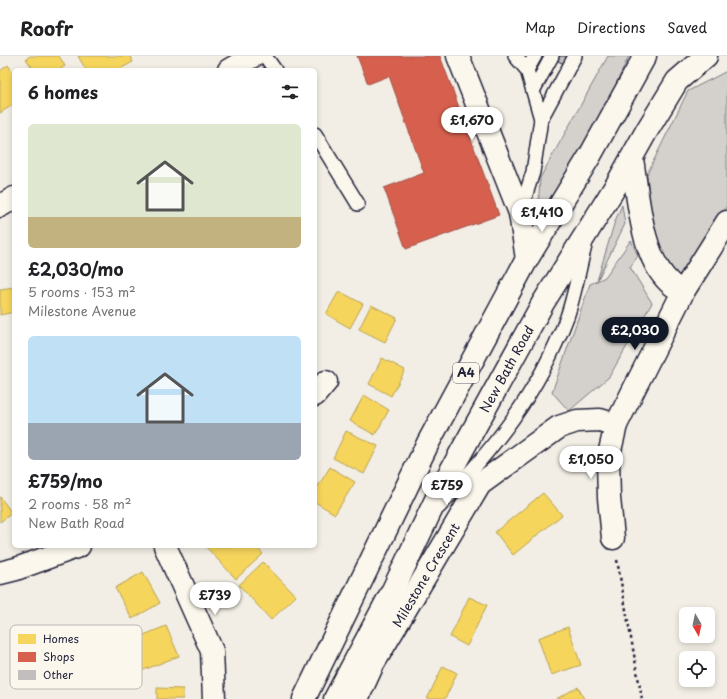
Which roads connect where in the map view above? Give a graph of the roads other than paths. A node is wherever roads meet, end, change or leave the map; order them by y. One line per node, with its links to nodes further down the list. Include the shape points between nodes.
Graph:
1 (253, 56): 10 (main road)
2 (265, 56): 11 (lane)
3 (458, 56): 20 (main road)
4 (515, 56): 12 (lane)
5 (534, 56): 12 (lane)
6 (552, 56): 13 (lane)
7 (574, 56): 14 (lane)
8 (645, 56): 23 (main road, A4, via 591,154)
9 (706, 56): 16 (main road, New Bath Road / A4, via 677,81)
10 (232, 68)
11 (274, 68)
12 (527, 70): 13 (lane)
13 (533, 91): 14 (lane)
14 (541, 119): 20 (lane, via 533,172)
15 (317, 137): 18 (lane)
16 (632, 159): 22 (main road, New Bath Road / A4); 24 (main road, via 641,227 658,267 670,283)
17 (12, 199): 19 (main road)
18 (358, 204)
19 (0, 206)
20 (520, 213): 23 (main road)
21 (727, 222): 24 (main road)
22 (591, 225): 26 (main road, New Bath Road / A4, via 501,379); 26 (lane, via 567,315 531,393 488,453)
23 (527, 259): 32 (main road, A4, via 428,443)
24 (683, 292): 25 (main road)
25 (616, 425): 27 (main road, via 608,459); 34 (main road, Milestone Crescent, via 600,420 577,421 559,427 480,484 373,664)
26 (425, 522): 33 (main road, New Bath Road / A4, via 392,592)
27 (613, 538)
28 (74, 548): 30 (main road)
29 (166, 548): 31 (main road, via 212,651)
30 (0, 573)
31 (214, 699)
32 (304, 699)
33 (334, 699)
34 (357, 699)

